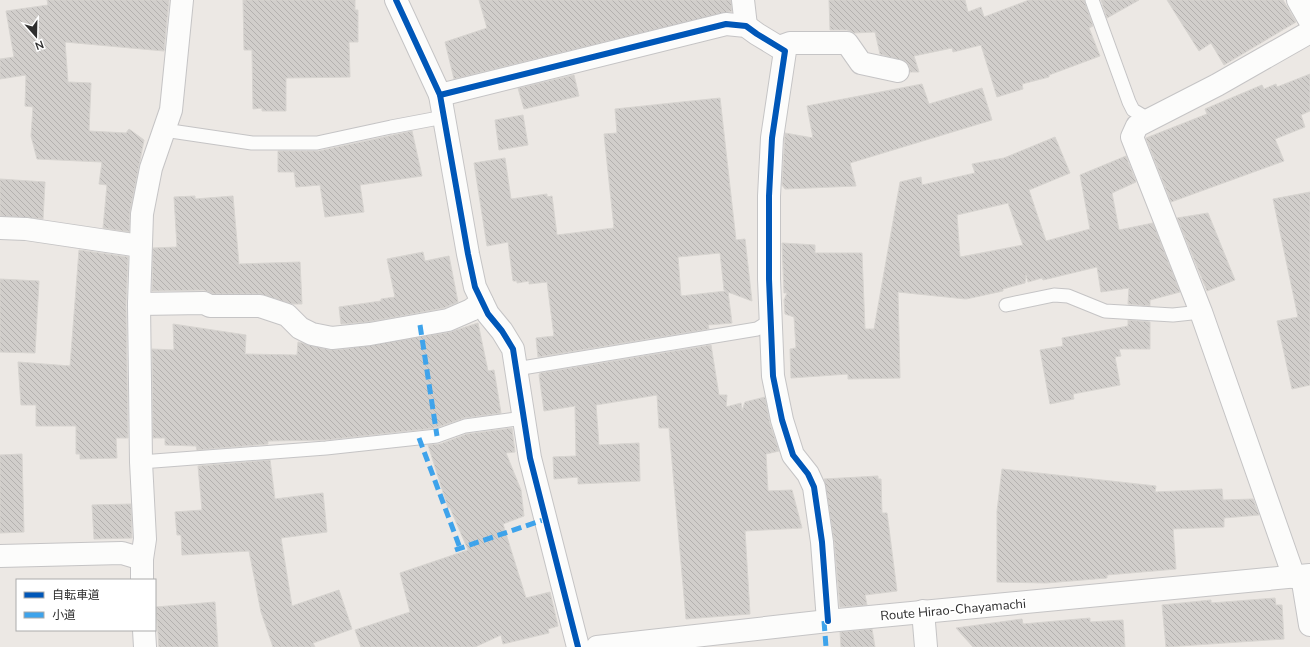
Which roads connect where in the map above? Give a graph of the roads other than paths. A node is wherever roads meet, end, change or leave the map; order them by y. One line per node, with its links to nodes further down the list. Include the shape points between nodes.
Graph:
1 (182, 0): 14 (street, via 171,110)
2 (396, 0): 11 (street)
3 (743, 0): 7 (street)
4 (1092, 0): 13 (lane, via 1128,102 1133,110)
5 (1298, 0): 6 (street)
6 (1310, 21)
7 (746, 26): 9 (street); 11 (street, via 726,24)
8 (1310, 32): 13 (street, via 1216,86)
9 (778, 48): 10 (street, via 790,43 847,43 861,63); 21 (street, via 785,51 771,152)
10 (898, 71)
11 (440, 95): 12 (street)
12 (444, 117): 14 (lane, via 317,143 252,144); 17 (street, via 468,254 475,287)
13 (1150, 120): 20 (street, via 1136,126 1132,137)
14 (164, 130): 16 (street, via 151,168 142,214)
15 (0, 228): 16 (street, via 26,229)
16 (140, 246): 18 (street)
17 (482, 302): 18 (street, via 448,320 332,338 312,334 300,328 287,315 260,306 210,306 204,303); 22 (street, via 513,349)
18 (139, 304): 24 (street)
19 (1006, 305): 20 (lane, via 1054,295 1068,296 1105,311 1173,315)
20 (1201, 312): 27 (street)
21 (770, 320): 22 (lane, via 757,329); 29 (street, via 773,376 782,420 793,454 814,487 822,542)
22 (516, 369): 23 (street)
23 (524, 418): 24 (lane, via 465,426 438,436 318,449); 33 (street, via 530,458)
24 (141, 462): 26 (street, via 145,539)
25 (0, 556): 26 (street, via 122,553)
26 (142, 570)
27 (1302, 576): 28 (street, Route Hirao-Chayamachi); 30 (street)
28 (924, 611): 29 (street, Route Hirao-Chayamachi); 35 (street)
29 (828, 620): 34 (street, Route Hirao-Chayamachi)
30 (1310, 625)
31 (144, 631): 32 (street)
32 (145, 647)
33 (578, 647)
34 (597, 647)
35 (926, 647)

